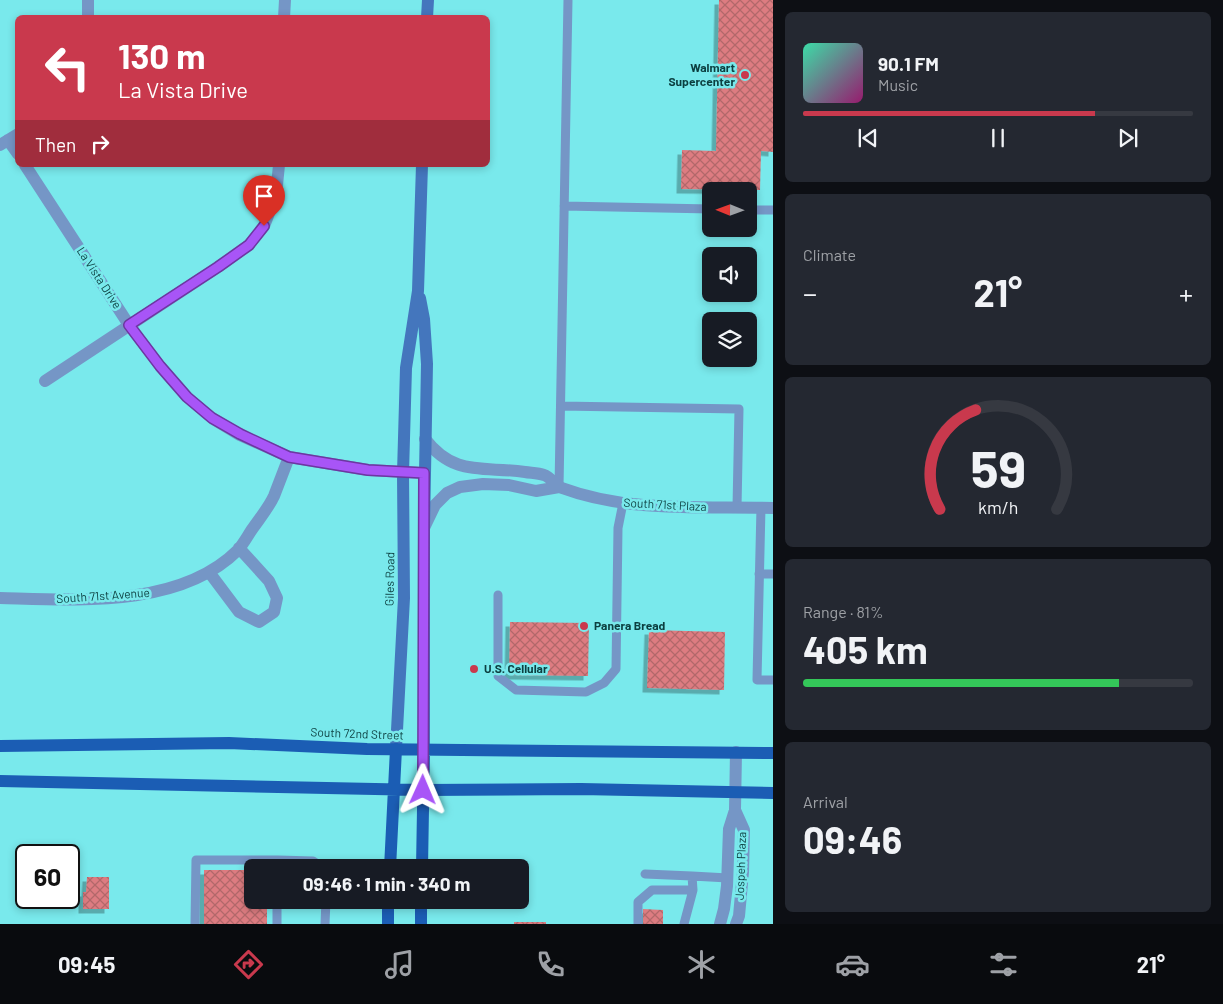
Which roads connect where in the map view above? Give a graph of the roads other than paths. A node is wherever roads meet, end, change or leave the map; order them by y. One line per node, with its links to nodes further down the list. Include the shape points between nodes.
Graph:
1 (88, 0): 5 (street)
2 (285, 0): 6 (street)
3 (428, 0): 7 (street)
4 (568, 0): 11 (lane)
5 (88, 15)
6 (284, 15)
7 (427, 15)
8 (26, 167): 16 (street, La Vista Drive)
9 (280, 167): 16 (street, via 276,195 264,226 249,245)
10 (422, 167): 15 (street, Giles Road)
11 (564, 206): 12 (lane); 18 (lane)
12 (702, 209)
13 (758, 210): 14 (lane)
14 (773, 210)
15 (418, 291): 19 (street, Giles Road, via 427,364); 21 (street, Giles Road, via 406,368)
16 (129, 325): 17 (street); 20 (street, La Vista Drive, via 160,366 212,418)
17 (45, 380)
18 (561, 406): 23 (lane); 25 (lane, via 739,409)
19 (425, 439): 22 (street, Giles Road); 23 (street, South 71st Plaza, via 436,453 467,468 544,475)
20 (289, 457): 21 (street, La Vista Drive); 28 (street, South 71st Avenue, via 273,498)
21 (404, 473): 22 (street, La Vista Drive); 36 (street, Giles Road, via 404,598)
22 (424, 473): 27 (street, Giles Road)
23 (559, 487): 24 (street, South 71st Plaza); 27 (street, South 71st Plaza, via 536,490 483,484 460,487 447,493 435,505)
24 (623, 503): 25 (street, South 71st Plaza); 32 (lane, via 618,528 616,669 604,683 586,692 516,690 498,676)
25 (737, 507): 26 (street, South 71st Plaza)
26 (767, 508): 30 (lane)
27 (424, 528): 37 (street, Giles Road)
28 (240, 548): 29 (street, South 71st Avenue); 29 (street, via 269,580 277,598 274,612 259,622 239,612)
29 (209, 572): 33 (street, South 71st Avenue, via 184,584 149,594 64,600)
30 (759, 574): 31 (lane); 34 (lane, via 757,680)
31 (773, 574)
32 (498, 595)
33 (0, 598)
34 (773, 680)
35 (0, 746): 36 (main road, South 72nd Street, via 229,743)
36 (396, 749): 37 (main road, South 72nd Street); 41 (main road, Giles Road)
37 (424, 750): 38 (main road, South 72nd Street); 42 (main road, Giles Road)
38 (736, 752): 39 (main road, South 72nd Street); 43 (street, Jospeh Plaza)
39 (773, 753)
40 (0, 781): 41 (main road)
41 (394, 790): 42 (main road); 46 (main road, Giles Road)
42 (423, 790): 43 (main road, via 581,789); 47 (main road, Giles Road)
43 (735, 793): 44 (main road); 45 (street, Jospeh Plaza)
44 (773, 793)
45 (735, 810): 51 (street, Jospeh Plaza, via 729,829); 65 (street, Jospeh Plaza, via 744,830 743,872)
46 (390, 859)
47 (422, 859)
48 (244, 862): 57 (lane, via 196,860)
49 (645, 874): 50 (lane)
50 (692, 876): 51 (lane); 52 (lane)
51 (728, 878): 64 (street, Jospeh Plaza)
52 (693, 890): 62 (lane, via 652,890 638,902); 63 (lane)
53 (277, 909): 58 (lane)
54 (326, 909): 59 (lane)
55 (388, 909): 60 (main road)
56 (421, 909): 61 (main road)
57 (195, 924)
58 (277, 924)
59 (325, 924)
60 (388, 924)
61 (421, 924)
62 (638, 924)
63 (684, 924)
64 (720, 924)
65 (736, 924)

